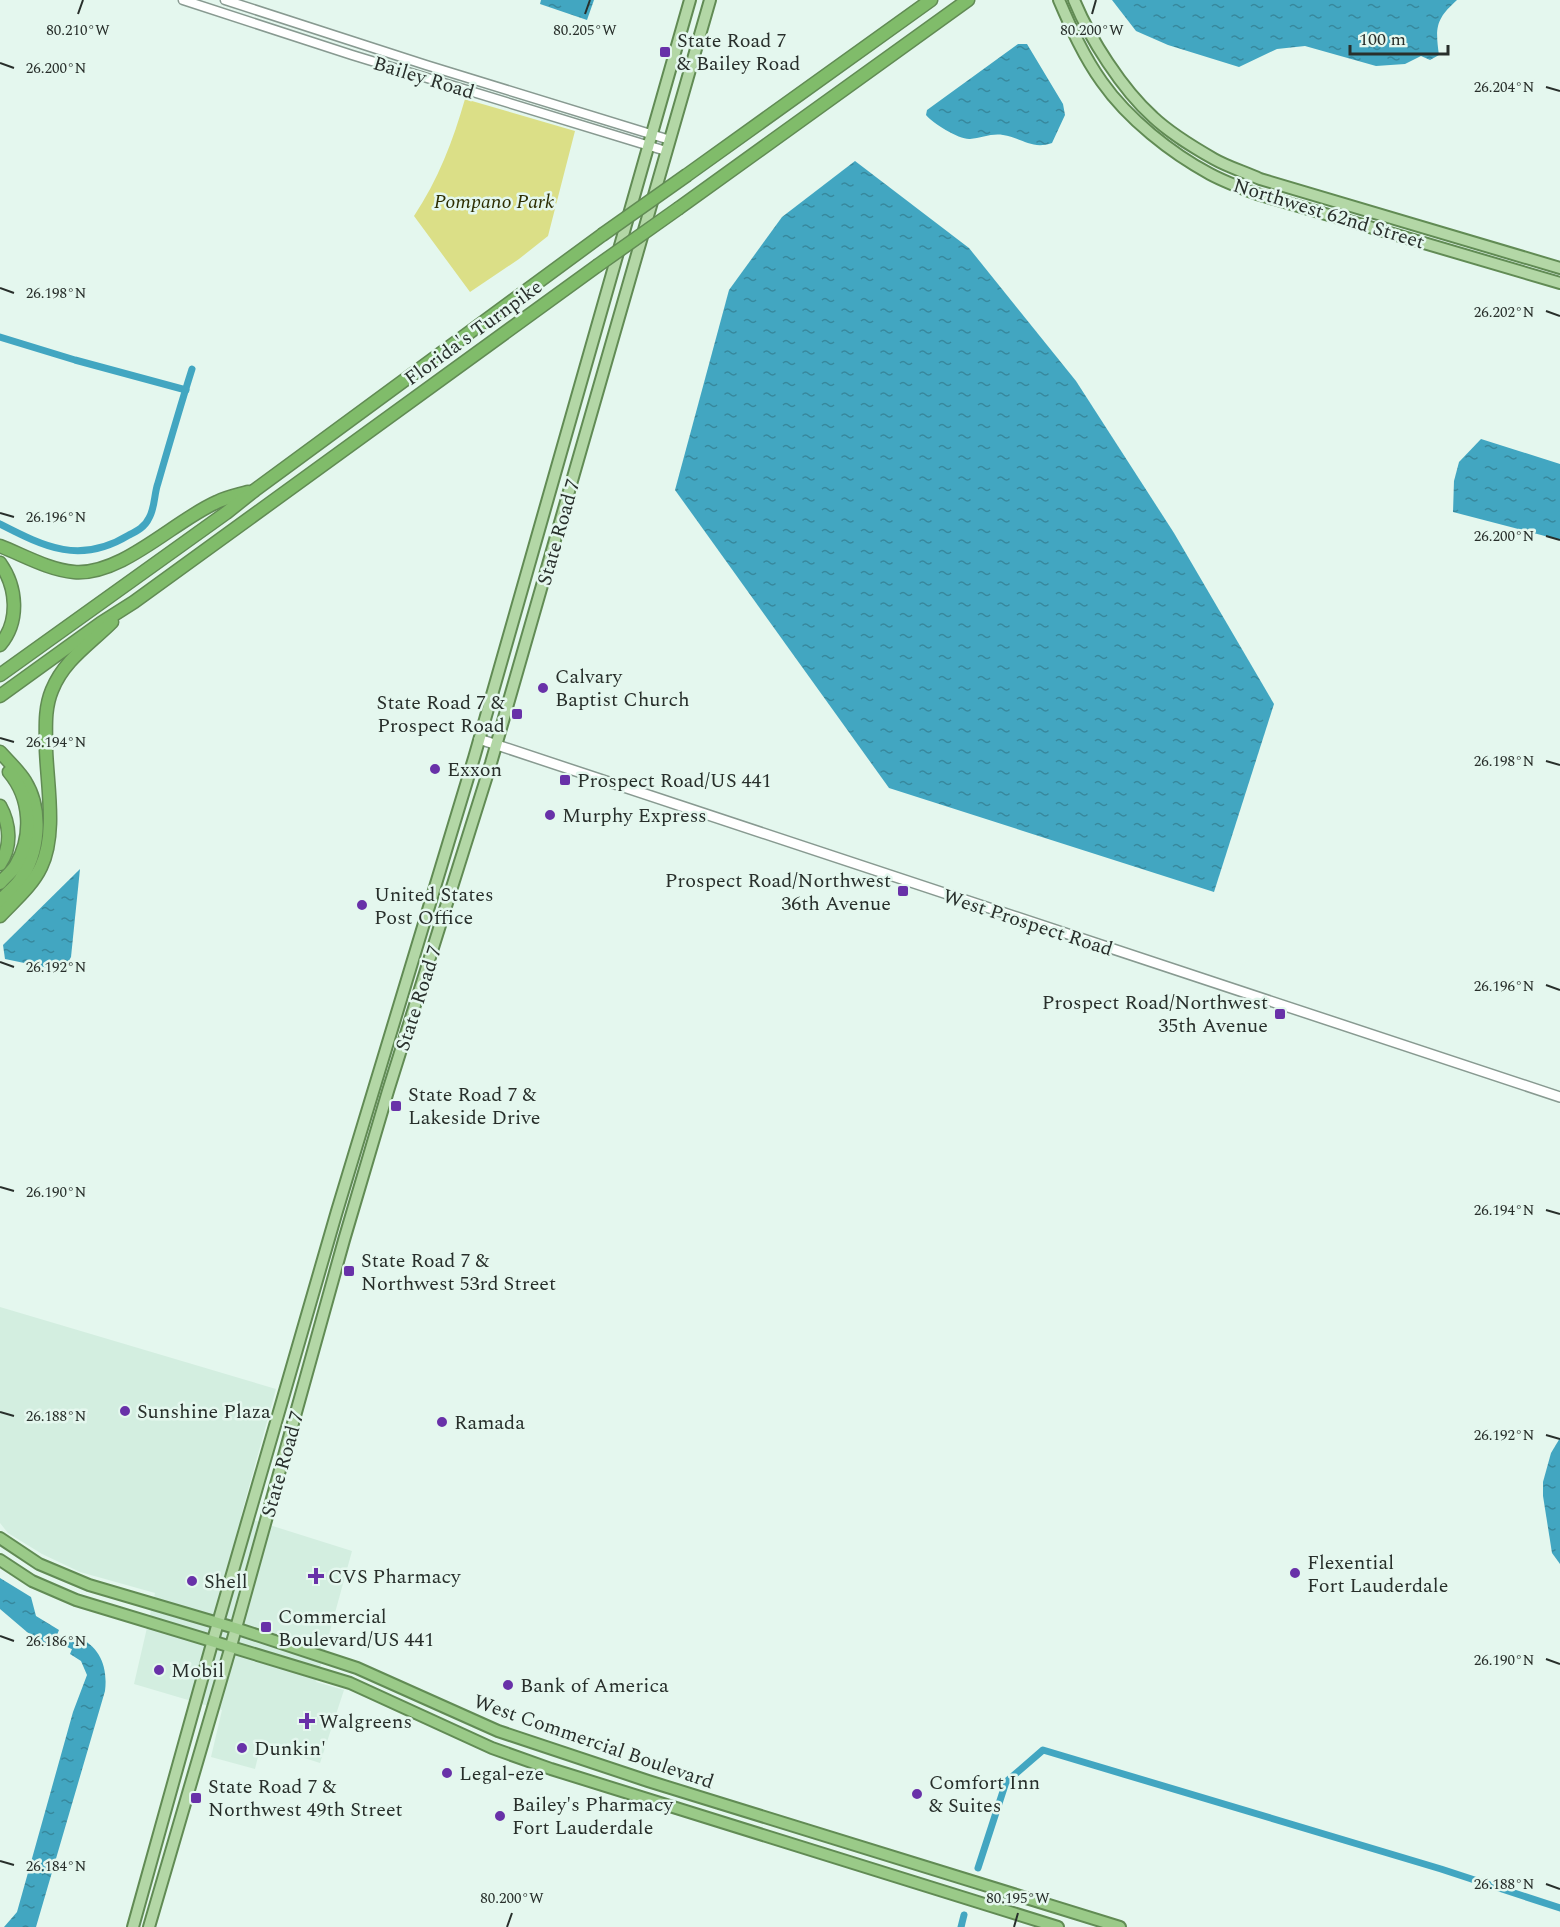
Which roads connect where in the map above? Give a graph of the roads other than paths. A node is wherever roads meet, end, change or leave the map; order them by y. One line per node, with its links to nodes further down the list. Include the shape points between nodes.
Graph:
1 (183, 0): 10 (street, Bailey Road)
2 (225, 0): 9 (street, Bailey Road)
3 (690, 0): 11 (main road, State Road 7)
4 (710, 0): 12 (main road, State Road 7)
5 (931, 0): 16 (highway, Florida's Turnpike, bridge)
6 (968, 0): 19 (highway, Florida's Turnpike, bridge)
7 (1059, 0): 15 (main road, Northwest 62nd Street, via 1102,83 1172,151 1211,175 1257,194)
8 (1074, 0): 14 (main road, Northwest 62nd Street, via 1094,41 1152,117 1207,155 1260,179)
9 (481, 82): 10 (street); 11 (street, Bailey Road)
10 (478, 93): 11 (street, Bailey Road)
11 (649, 140): 12 (street, Bailey Road); 13 (street, Bailey Road); 23 (main road, State Road 7)
12 (670, 140): 13 (main road, State Road 7)
13 (666, 151): 24 (main road, State Road 7)
14 (1560, 267)
15 (1560, 283)
16 (255, 490): 17 (highway, via 217,502 125,558 90,572 66,571); 21 (highway, Florida's Turnpike)
17 (0, 546)
18 (0, 563): 20 (highway, via 10,578 14,606 10,628)
19 (134, 602): 22 (highway, Florida's Turnpike); 31 (highway, via 73,657 52,689 45,722 48,848 28,888)
20 (0, 645)
21 (0, 675)
22 (0, 696)
23 (480, 736): 24 (main road, West Prospect Road); 32 (main road, State Road 7)
24 (496, 745): 33 (main road, State Road 7); 36 (main road, West Prospect Road)
25 (0, 753): 30 (highway, via 26,784 36,816 36,841 20,880)
26 (0, 762): 29 (highway, via 24,799 28,829 15,867)
27 (0, 806): 28 (highway, via 8,823 8,842)
28 (0, 864)
29 (0, 883)
30 (0, 901)
31 (0, 916)
32 (426, 921): 33 (main road, via 426,936); 34 (main road, State Road 7)
33 (433, 948): 35 (main road, State Road 7)
34 (377, 1073): 35 (main road); 37 (main road, State Road 7)
35 (388, 1091): 39 (main road, State Road 7)
36 (1560, 1097)
37 (337, 1211): 38 (main road, State Road 7); 39 (main road)
38 (330, 1236): 40 (main road, via 338,1247); 41 (main road, State Road 7)
39 (344, 1239): 40 (main road, State Road 7)
40 (339, 1260): 42 (main road, State Road 7)
41 (290, 1371): 42 (main road, via 292,1384); 45 (main road, State Road 7)
42 (301, 1395): 46 (main road, State Road 7)
43 (0, 1538): 45 (highway, West Commercial Boulevard, via 39,1564 89,1586)
44 (0, 1560): 47 (highway, West Commercial Boulevard, via 32,1581 76,1600)
45 (218, 1623): 46 (highway, West Commercial Boulevard); 47 (main road, State Road 7)
46 (236, 1628): 48 (main road, State Road 7); 52 (highway, West Commercial Boulevard, via 357,1668 498,1731 559,1752)
47 (213, 1640): 48 (highway, West Commercial Boulevard); 49 (main road, State Road 7)
48 (231, 1646): 50 (main road, State Road 7); 51 (highway, West Commercial Boulevard, via 350,1683 492,1748 562,1773)
49 (133, 1927)
50 (149, 1927)
51 (1058, 1927)
52 (1120, 1927)

